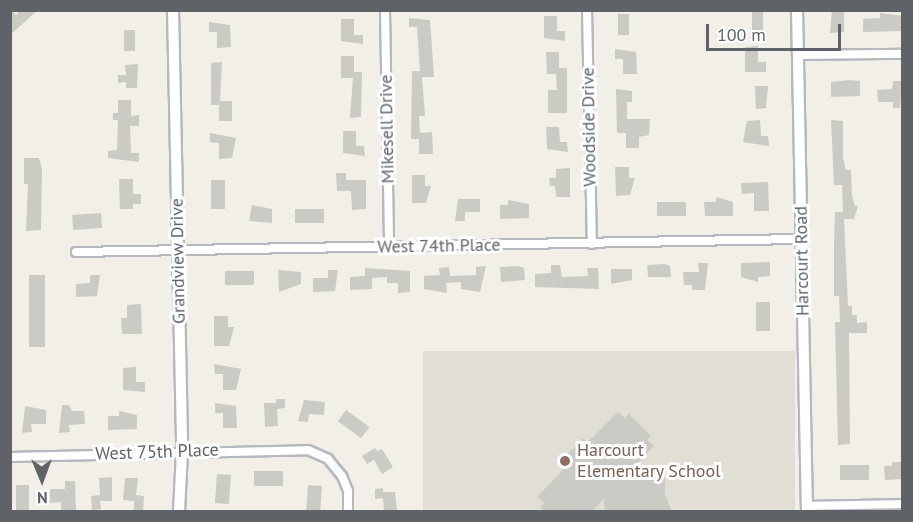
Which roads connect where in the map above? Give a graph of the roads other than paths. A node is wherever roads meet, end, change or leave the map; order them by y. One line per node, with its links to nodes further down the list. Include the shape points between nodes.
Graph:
1 (173, 10): 10 (street, Grandview Drive)
2 (385, 10): 9 (street, Mikesell Drive)
3 (587, 10): 8 (street, Woodside Drive)
4 (797, 10): 6 (street, Harcourt Road)
5 (903, 54): 6 (street)
6 (798, 55): 7 (street, Harcourt Road)
7 (802, 239): 8 (street, West 74th Place); 15 (street, Harcourt Road)
8 (592, 244): 9 (street, West 74th Place)
9 (389, 247): 10 (street, West 74th Place)
10 (177, 250): 11 (street, West 74th Place); 12 (street, Grandview Drive)
11 (76, 252)
12 (182, 452): 13 (street, West 75th Place); 16 (street, Grandview Drive); 17 (street, West 75th Place, via 304,449 321,454 338,469 348,491)
13 (10, 457)
14 (903, 504): 15 (street)
15 (807, 509)
16 (179, 512)
17 (348, 512)

